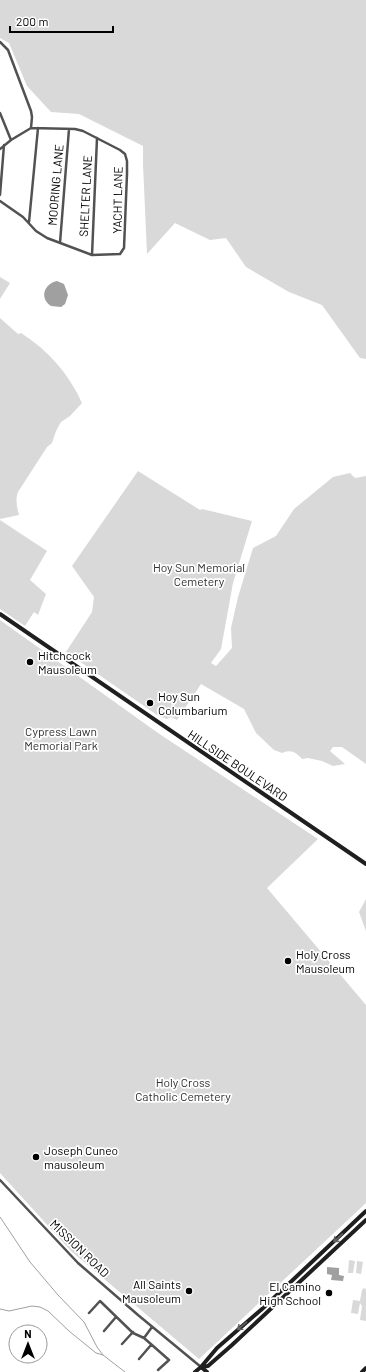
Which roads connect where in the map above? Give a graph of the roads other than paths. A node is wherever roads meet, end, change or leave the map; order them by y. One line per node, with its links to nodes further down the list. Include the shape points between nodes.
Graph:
1 (0, 42): 3 (street, via 8,50 31,111)
2 (0, 113): 7 (street)
3 (31, 128): 4 (street); 7 (street)
4 (38, 128): 5 (street); 12 (street)
5 (69, 129): 6 (street, via 84,131); 13 (street, MOORING LANE)
6 (97, 138): 14 (street, SHELTER LANE); 14 (street, YACHT LANE, via 120,150 127,157 125,243 120,254)
7 (11, 140): 8 (street)
8 (4, 145): 9 (street); 10 (street)
9 (0, 148)
10 (0, 195)
11 (0, 201): 12 (street)
12 (29, 223): 13 (street, via 40,234)
13 (60, 243): 14 (street)
14 (92, 254)
15 (0, 614): 16 (main road, HILLSIDE BOULEVARD)
16 (366, 864)
17 (0, 1180): 22 (street, MISSION ROAD, via 72,1256)
18 (366, 1211): 29 (main road, one-way to 29, via 217,1348)
19 (366, 1220): 29 (main road, via 208,1366)
20 (88, 1313): 21 (street, via 100,1301)
21 (116, 1317): 23 (street); 24 (street)
22 (152, 1327): 25 (street); 29 (street, MISSION ROAD)
23 (104, 1331)
24 (133, 1332): 25 (street); 26 (street)
25 (144, 1338): 27 (street)
26 (122, 1344)
27 (151, 1345): 28 (street); 31 (street, via 169,1360)
28 (138, 1359)
29 (201, 1367): 32 (main road); 33 (main road, MISSION ROAD)
30 (366, 1368): 34 (main road)
31 (158, 1370)
32 (195, 1372)
33 (207, 1372)
34 (362, 1372)

